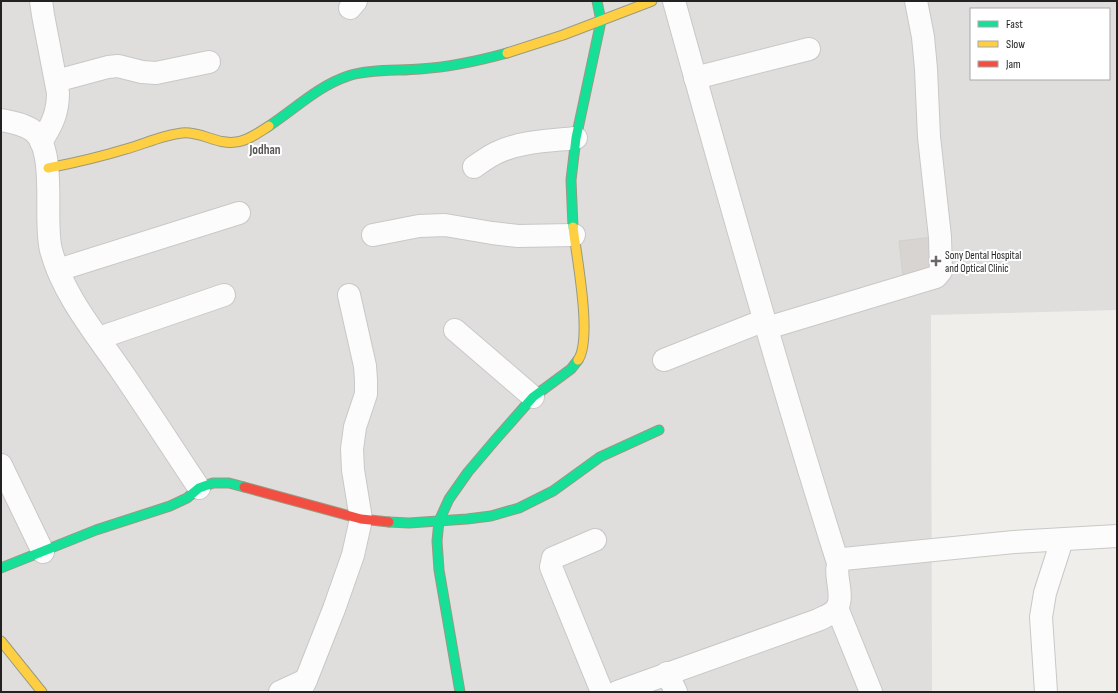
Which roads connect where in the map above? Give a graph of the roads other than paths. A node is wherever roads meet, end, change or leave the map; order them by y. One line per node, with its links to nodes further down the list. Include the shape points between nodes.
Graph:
1 (41, 1): 10 (street)
2 (597, 1): 6 (street)
3 (652, 1): 6 (street)
4 (674, 1): 9 (street)
5 (916, 1): 22 (street, via 926,69 929,137 940,237 941,271 936,277)
6 (601, 21): 12 (street); 15 (street, via 542,42 472,62 349,76 328,86 236,143 226,143 198,133 183,133 85,161)
7 (809, 49): 9 (street)
8 (209, 62): 10 (street, via 156,73 108,66)
9 (695, 78): 22 (street)
10 (56, 81): 13 (street, via 58,105)
11 (1, 120): 13 (street, via 25,126 34,131)
12 (576, 138): 14 (street, via 517,145 495,153); 18 (street, via 571,180)
13 (42, 142): 15 (street)
14 (474, 167)
15 (48, 168): 19 (street, via 50,248)
16 (239, 213): 19 (street)
17 (373, 235): 18 (street, via 419,226 445,225 518,236)
18 (574, 235): 26 (street, via 584,343 580,357 571,369)
19 (58, 270): 24 (street, via 61,280)
20 (224, 295): 24 (street)
21 (349, 295): 30 (street, via 366,380 366,394 355,427 352,449)
22 (766, 324): 25 (street); 36 (street)
23 (455, 330): 26 (street)
24 (99, 338): 29 (street)
25 (664, 360)
26 (533, 397): 31 (street, via 468,472 449,499)
27 (659, 430): 31 (street, via 600,457 553,491 519,508 491,516)
28 (1, 465): 35 (street)
29 (199, 488): 30 (street, via 213,483 229,483); 35 (street, via 187,498 170,506 96,530)
30 (361, 519): 31 (street, via 387,522); 41 (street, via 353,555)
31 (439, 521): 44 (street, via 439,570)
32 (1117, 536): 34 (street)
33 (594, 540): 45 (street, via 553,558 550,567)
34 (1062, 540): 36 (street, via 1014,542 848,558); 48 (street, via 1045,593 1041,617)
35 (43, 552): 37 (street)
36 (838, 563): 38 (street, via 840,591)
37 (1, 568)
38 (837, 608): 40 (street, via 818,620); 47 (street)
39 (1, 641): 42 (street)
40 (672, 683): 46 (street)
41 (303, 686): 43 (street)
42 (42, 692)
43 (280, 692)
44 (460, 692)
45 (602, 692)
46 (617, 692)
47 (871, 692)
48 (1046, 692)

